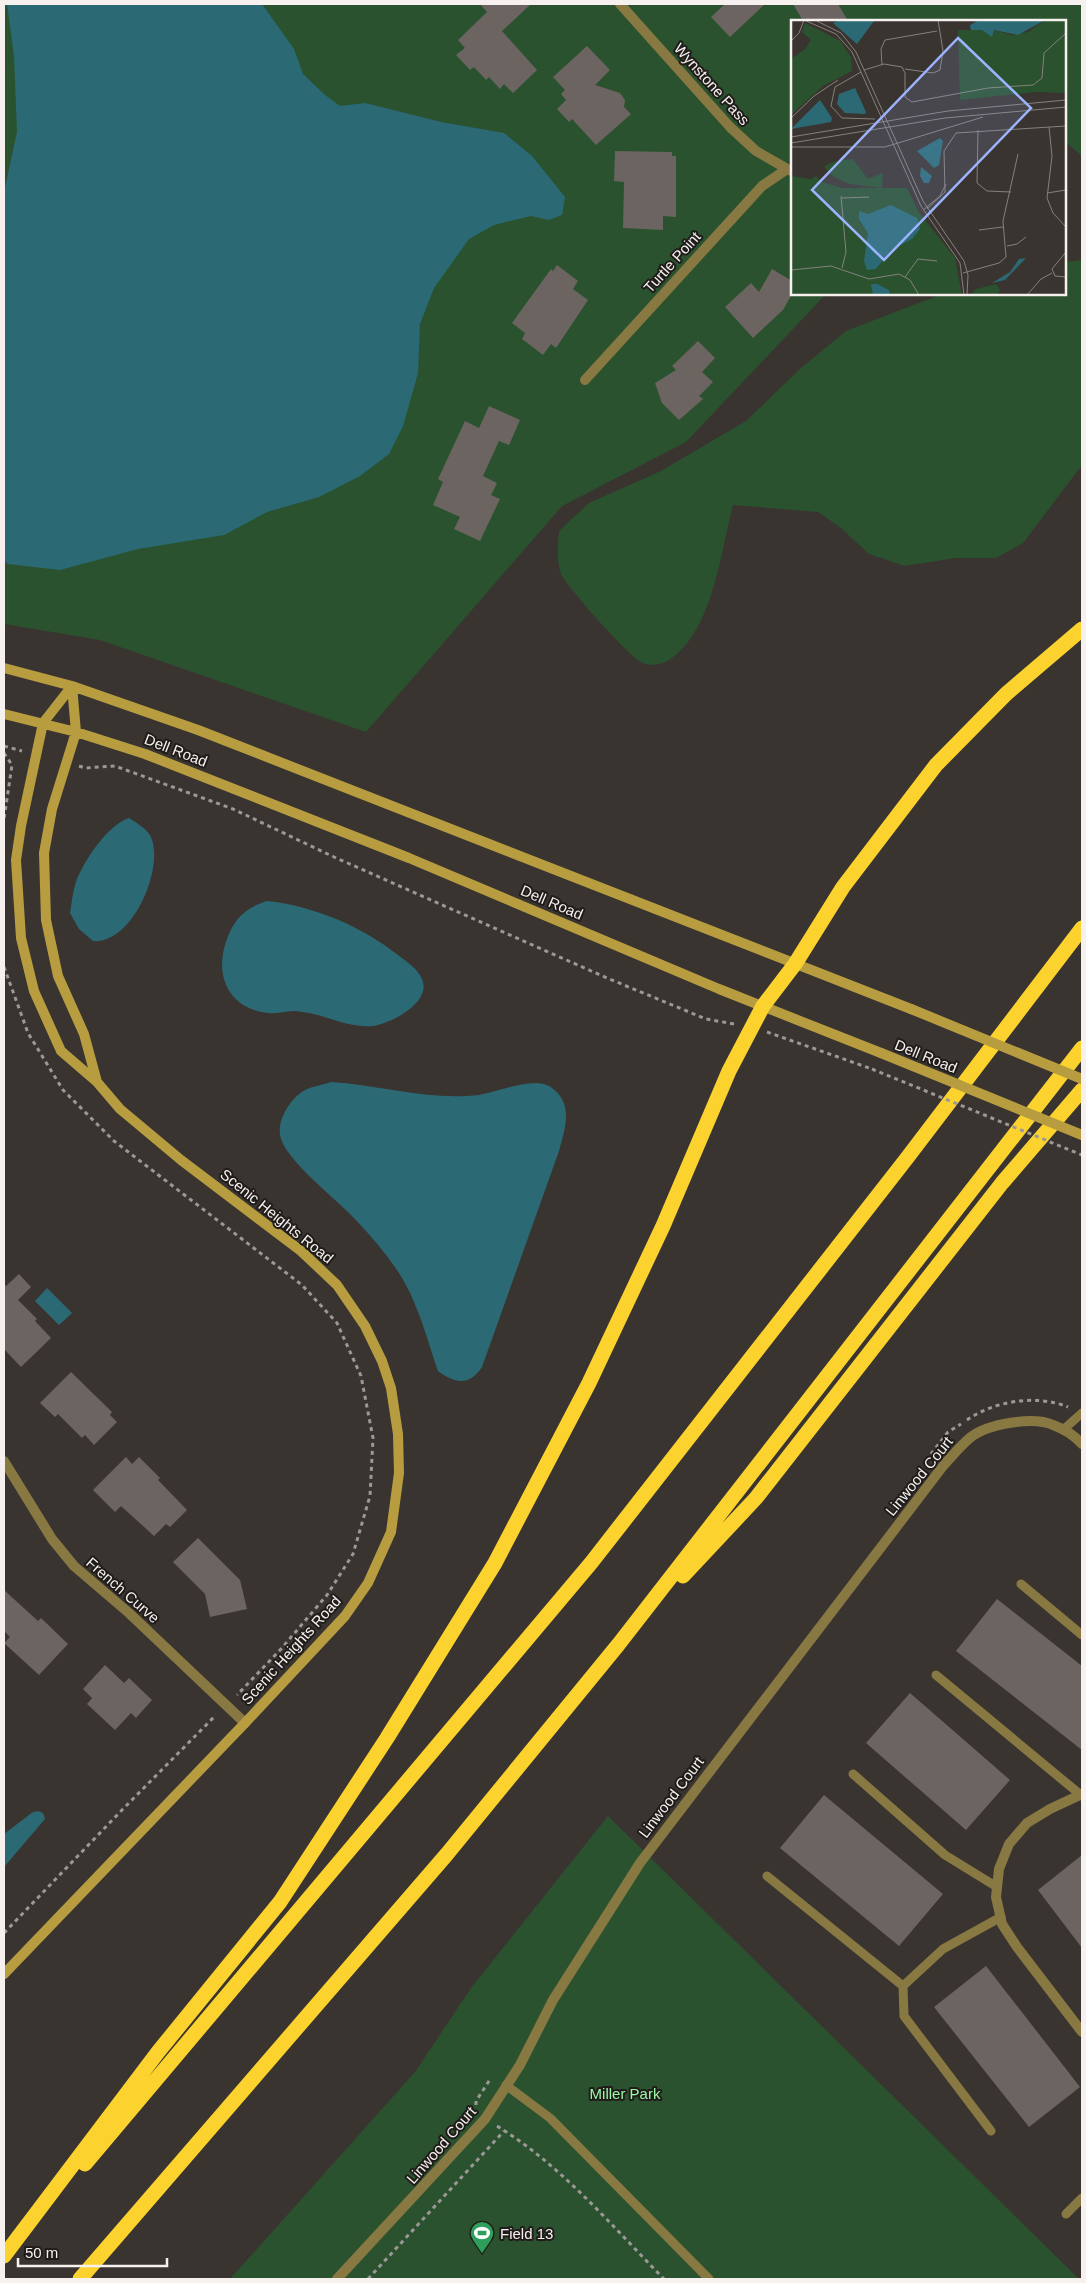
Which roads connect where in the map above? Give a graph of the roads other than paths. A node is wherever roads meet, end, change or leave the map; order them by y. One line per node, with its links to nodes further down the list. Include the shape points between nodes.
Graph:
1 (620, 4): 2 (street, Wynstone Pass, via 730,127 756,151)
2 (790, 170): 3 (street, Turtle Point, via 762,186)
3 (585, 380)
4 (1082, 630): 11 (highway, via 1006,694 936,765 843,887)
5 (4, 668): 6 (main road, Dell Road)
6 (72, 686): 8 (main road, Scenic Heights Road); 9 (main road, Scenic Heights Road); 11 (main road, Dell Road, via 207,733)
7 (4, 714): 8 (main road, Dell Road)
8 (43, 723): 9 (main road, Dell Road); 15 (main road, Scenic Heights Road, via 16,860 21,938 34,991 61,1051)
9 (76, 732): 12 (main road, Dell Road, via 145,754 409,858); 15 (main road, Scenic Heights Road, via 52,809 44,853 46,920 58,976 84,1034)
10 (1082, 928): 40 (highway, via 591,1563)
11 (795, 964): 12 (highway); 14 (main road, Dell Road, bridge)
12 (763, 1006): 17 (main road, Dell Road, bridge); 39 (highway, via 728,1071 663,1226 589,1383 495,1563 387,1738 280,1902 158,2052)
13 (1082, 1048): 24 (highway)
14 (1082, 1079)
15 (97, 1082): 26 (main road, Scenic Heights Road, via 120,1109 293,1245 337,1285 365,1326 391,1388 400,1473 390,1532 381,1556 368,1583 345,1616)
16 (1082, 1090): 24 (highway, via 1002,1183 756,1498)
17 (1082, 1136)
18 (1082, 1412): 19 (lane)
19 (1063, 1430): 20 (street, Linwood Court); 35 (street, Linwood Court, via 1052,1424 1000,1424 972,1436 944,1466 640,1863 553,2000 520,2065)
20 (1082, 1444)
21 (4, 1461): 26 (street, French Curve, via 52,1539 74,1566 129,1613)
22 (1021, 1584): 23 (lane)
23 (1082, 1635)
24 (618, 1645): 41 (highway, via 447,1854)
25 (936, 1675): 28 (lane)
26 (245, 1724): 32 (main road, Scenic Heights Road)
27 (853, 1774): 30 (lane, via 945,1855)
28 (1082, 1795): 30 (street, via 1027,1823 1009,1844 999,1869)
29 (767, 1876): 33 (lane)
30 (997, 1887): 31 (street)
31 (1001, 1918): 33 (lane, via 943,1949); 34 (street, via 1017,1947)
32 (4, 1974)
33 (903, 1986): 36 (lane, via 904,2016)
34 (1082, 2032)
35 (506, 2085): 42 (street, Linwood Court, via 485,2119); 43 (lane, via 550,2118)
36 (991, 2131)
37 (1082, 2198): 38 (lane)
38 (1066, 2214)
39 (4, 2256)
40 (4, 2260)
41 (80, 2279)
42 (337, 2279)
43 (709, 2279)

